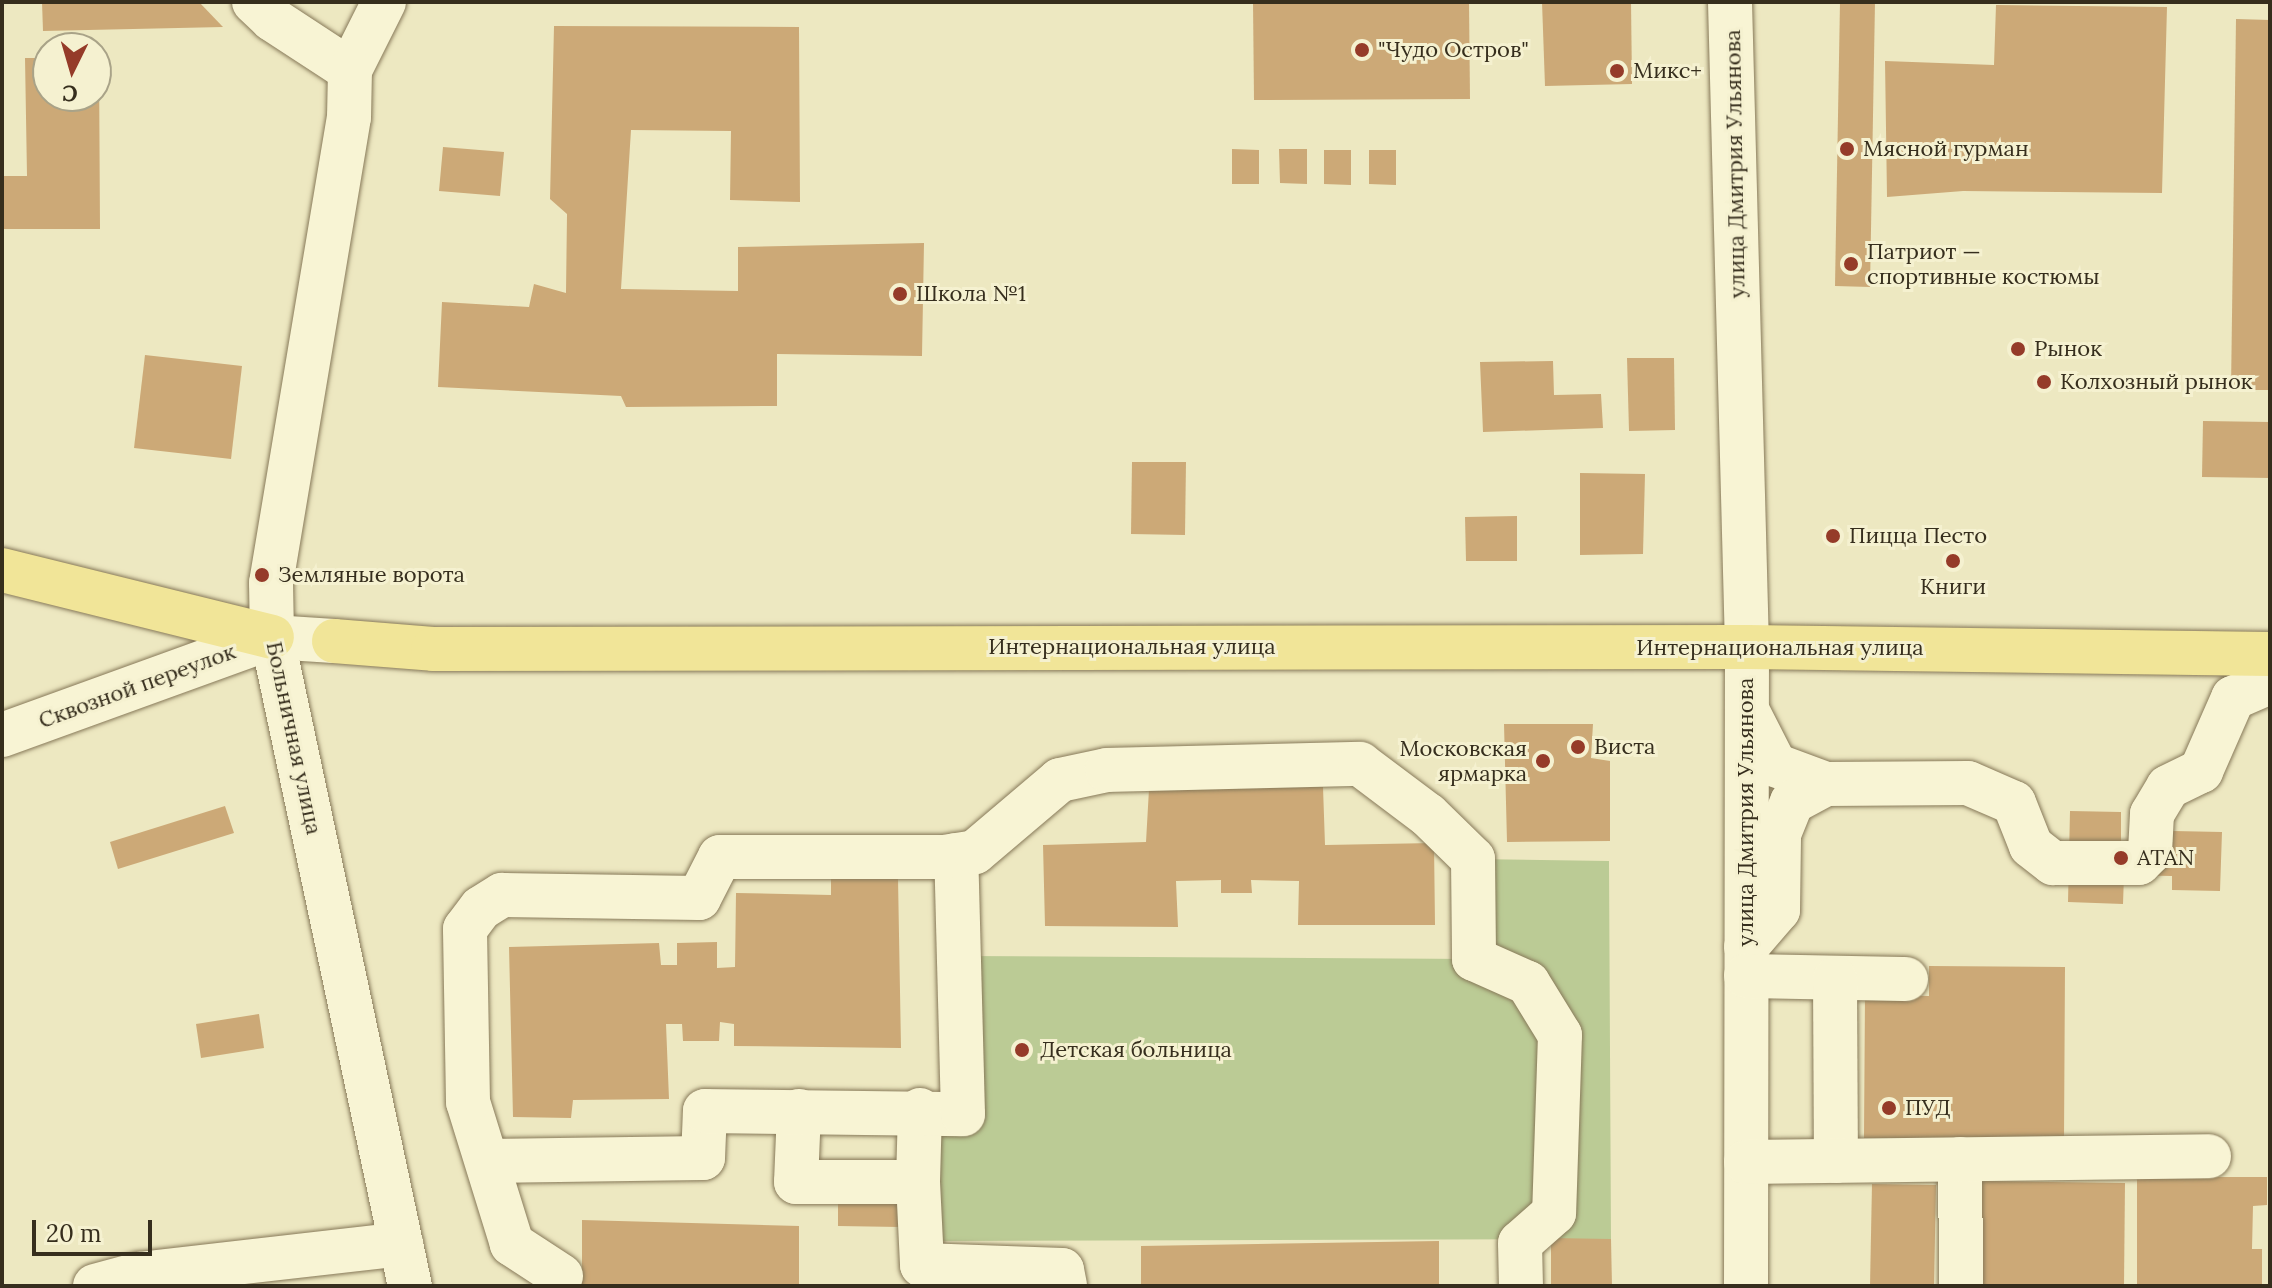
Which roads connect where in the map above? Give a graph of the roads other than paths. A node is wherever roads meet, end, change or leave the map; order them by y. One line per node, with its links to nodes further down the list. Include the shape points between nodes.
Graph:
1 (254, 2): 4 (street)
2 (384, 2): 4 (street, Больничная улица)
3 (1730, 2): 8 (street, улица Дмитрия Ульянова)
4 (350, 70): 6 (street, Больничная улица, via 349,117 271,583)
5 (2, 570): 6 (main road, Интернациональная улица)
6 (272, 637): 7 (street, Интернациональная улица); 12 (street, Сквозной переулок); 26 (street, Больничная улица)
7 (334, 641): 8 (main road, Интернациональная улица, via 433,649)
8 (1747, 647): 9 (main road, Интернациональная улица); 11 (street, улица Дмитрия Ульянова)
9 (2270, 654)
10 (2270, 682): 13 (street, via 2233,698 2201,771 2168,787 2152,814 2150,852 2139,863 2053,863 2031,846 2014,803 1968,783)
11 (1746, 708): 13 (street, via 1775,765); 15 (street, улица Дмитрия Ульянова)
12 (2, 735)
13 (1826, 784): 15 (street, via 1792,802 1779,834 1778,910)
14 (956, 855): 18 (street, via 963,1114); 22 (street, via 720,857 699,898 502,895 481,908 465,929 468,1102); 31 (street, via 975,852 1060,780 1107,770 1360,764 1428,815 1473,859 1474,959 1528,983 1560,1035 1554,1213 1520,1243)
15 (1746, 961): 16 (street); 24 (street, улица Дмитрия Ульянова)
16 (1835, 979): 17 (street); 23 (street)
17 (1906, 979)
18 (920, 1110): 19 (street); 25 (street)
19 (799, 1111): 22 (street, via 705,1111 703,1158); 25 (street, via 796,1182)
20 (2209, 1156): 21 (street)
21 (1960, 1159): 23 (street); 33 (street)
22 (487, 1161): 27 (street, via 512,1244)
23 (1836, 1161): 24 (street)
24 (1746, 1162): 32 (street, улица Дмитрия Ульянова)
25 (918, 1182): 30 (street, via 922,1265 1062,1270)
26 (401, 1244): 28 (street, via 139,1274); 29 (street, Больничная улица)
27 (561, 1276)
28 (95, 1286)
29 (410, 1286)
30 (1065, 1286)
31 (1521, 1286)
32 (1746, 1286)
33 (1961, 1286)

